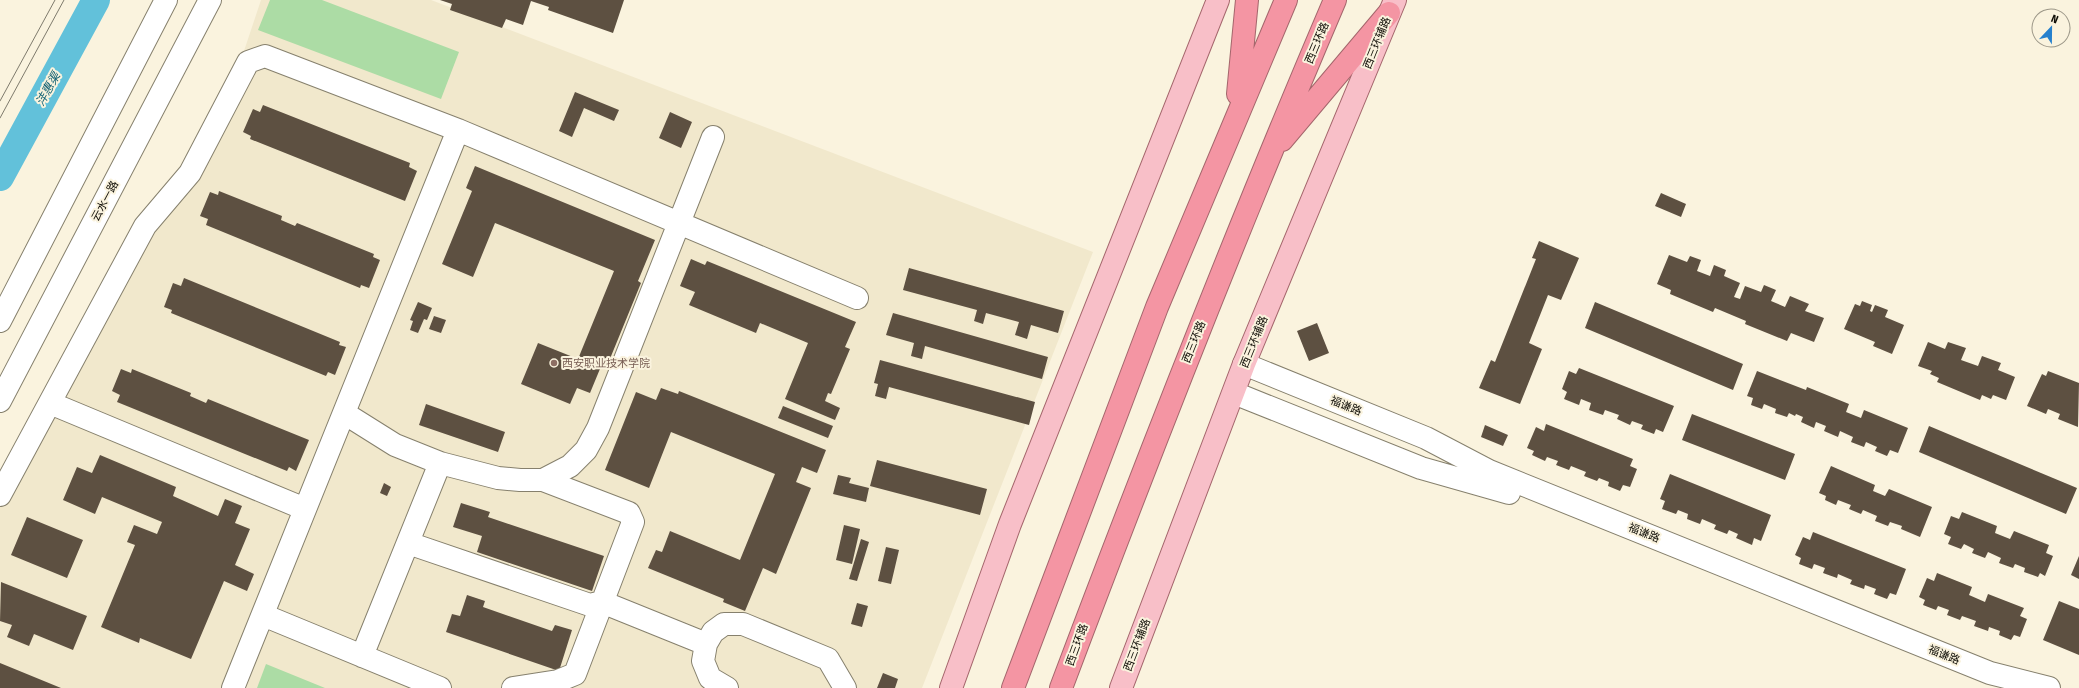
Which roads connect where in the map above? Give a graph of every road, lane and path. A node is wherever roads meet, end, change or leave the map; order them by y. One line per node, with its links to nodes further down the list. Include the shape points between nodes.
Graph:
1 (166, 0): 14 (street)
2 (210, 0): 17 (street, 云水一路)
3 (1218, 0): 34 (main road, via 1010,524)
4 (1247, 0): 8 (highway)
5 (1286, 0): 8 (highway)
6 (1335, 0): 11 (highway, 西三环路)
7 (1392, 7): 11 (highway); 15 (main road, 西三环辅路)
8 (1237, 114): 35 (highway, via 1157,308)
9 (458, 130): 12 (street); 18 (street, via 265,56 248,62 190,173 145,226); 19 (street)
10 (713, 137): 12 (street)
11 (1267, 158): 36 (highway, 西三环路, via 1136,488)
12 (679, 223): 13 (street); 21 (street, via 598,428 586,450 570,466)
13 (857, 298)
14 (0, 321)
15 (1244, 364): 16 (main road, 西三环辅路); 39 (street, 福谦路, via 1426,438 1489,471 1975,667)
16 (1234, 393): 37 (main road, 西三环辅路); 38 (street, 福谦路, via 1421,468 1498,488)
17 (0, 401)
18 (50, 403): 22 (street); 23 (street)
19 (344, 413): 20 (street, via 395,445); 23 (street)
20 (440, 463): 21 (street, via 498,478); 24 (street)
21 (543, 480): 25 (street, via 629,513 633,522)
22 (0, 495)
23 (305, 509): 26 (street)
24 (408, 543): 25 (street, via 590,604); 28 (street)
25 (602, 602): 27 (street); 32 (street, via 575,674 558,681)
26 (262, 615): 28 (street); 30 (street)
27 (706, 644): 29 (street, via 703,661); 33 (street, via 713,632 724,624 743,624 828,659)
28 (362, 656): 31 (street)
29 (714, 685)
30 (233, 688)
31 (440, 688)
32 (513, 688)
33 (845, 688)
34 (951, 688)
35 (1013, 688)
36 (1061, 688)
37 (1121, 688)
38 (1987, 688)
39 (2049, 688)

